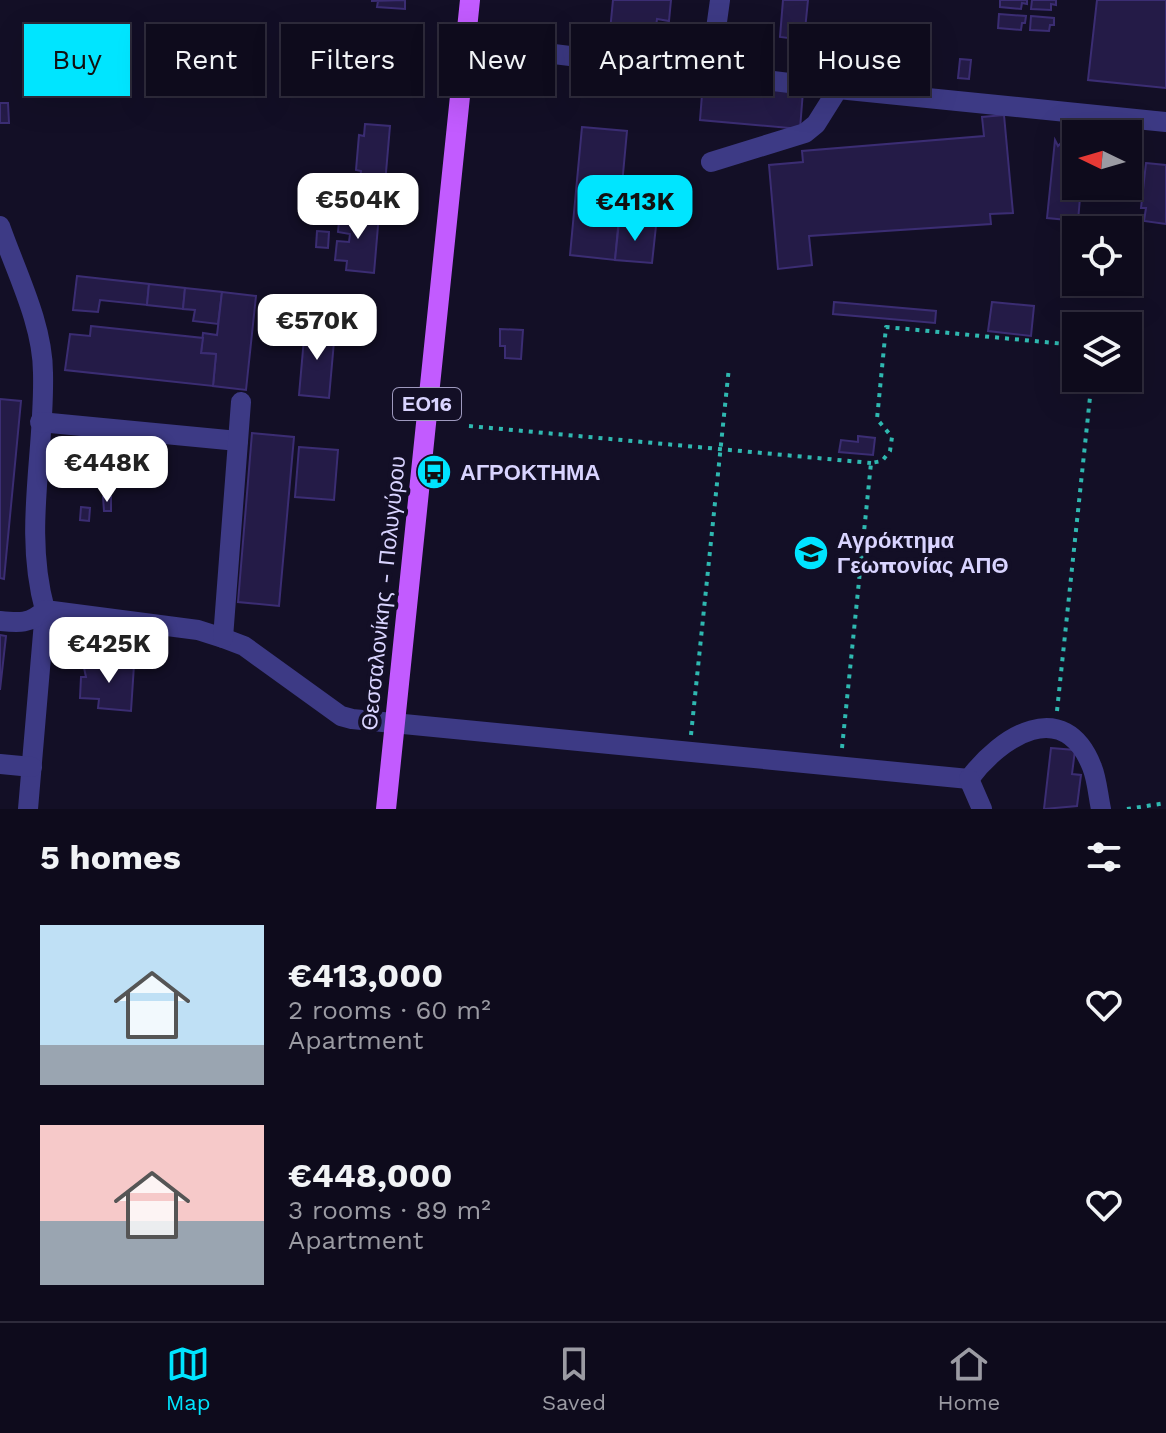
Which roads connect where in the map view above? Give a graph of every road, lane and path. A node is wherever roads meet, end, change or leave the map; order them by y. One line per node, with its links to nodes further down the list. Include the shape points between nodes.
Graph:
1 (470, 0): 3 (main road, Θεσσαλονίκης - Πολυγύρου / ΕΟ16)
2 (720, 0): 4 (street)
3 (467, 24)
4 (717, 24)
5 (459, 96): 23 (main road, Θεσσαλονίκης - Πολυγύρου / ΕΟ16)
6 (834, 96): 9 (street, via 805,133)
7 (908, 96): 8 (street)
8 (1166, 122)
9 (711, 162)
10 (0, 226): 15 (street, via 41,351)
11 (1062, 344): 19 (path, via 886,327 877,419 892,437 882,461)
12 (729, 367): 18 (path)
13 (1091, 392): 24 (path)
14 (241, 402): 17 (street)
15 (40, 422): 17 (street); 20 (street, via 33,542)
16 (469, 426): 18 (path)
17 (238, 441): 22 (street)
18 (720, 448): 19 (path); 25 (path)
19 (871, 463): 27 (path)
20 (45, 610): 21 (street, via 35,620); 22 (street, via 198,630); 28 (street)
21 (0, 621)
22 (223, 638): 23 (street, via 244,646 341,716)
23 (393, 724): 25 (street); 32 (main road, Θεσσαλονίκης - Πολυγύρου / ΕΟ16)
24 (1055, 729): 29 (street, via 1022,732 994,749); 34 (street, via 1072,738 1088,760)
25 (689, 753): 27 (street)
26 (0, 764): 28 (street)
27 (840, 766): 29 (street)
28 (32, 767): 31 (street)
29 (969, 779): 33 (street)
30 (1166, 803): 35 (path)
31 (28, 809)
32 (386, 809)
33 (982, 809)
34 (1101, 809)
35 (1127, 809)

